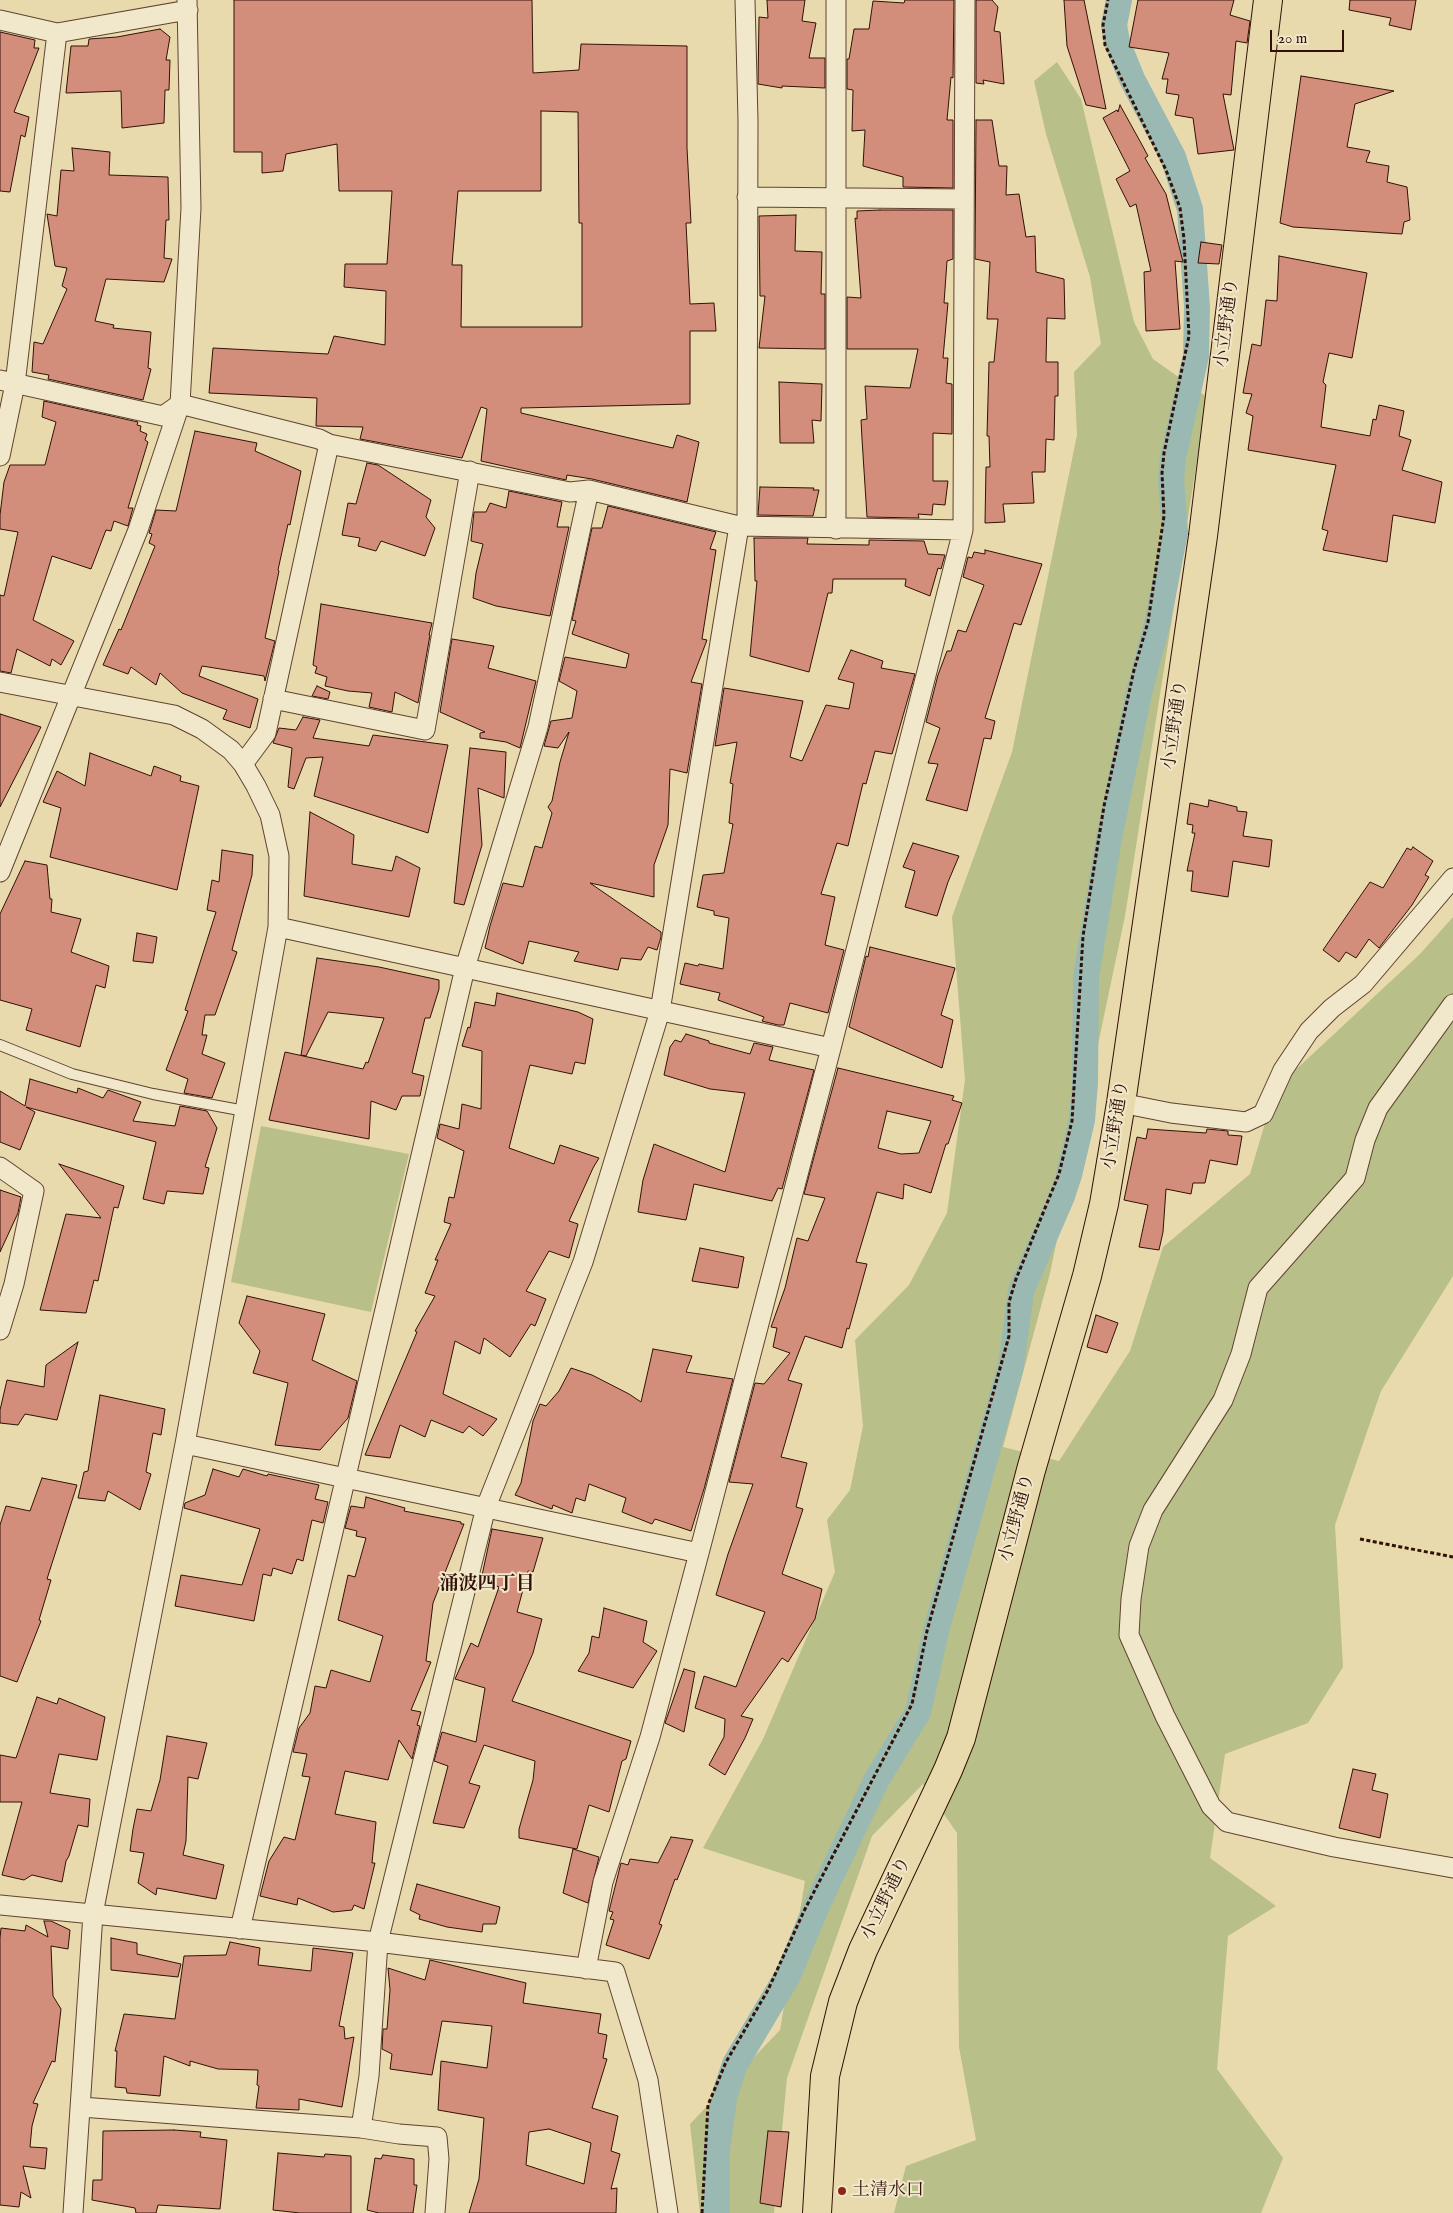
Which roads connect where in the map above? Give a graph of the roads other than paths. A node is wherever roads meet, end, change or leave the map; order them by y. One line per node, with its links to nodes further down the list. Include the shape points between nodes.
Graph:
1 (745, 0): 8 (street)
2 (836, 0): 9 (street)
3 (965, 0): 10 (street)
4 (1268, 0): 32 (main road, 小立野通り, via 1204,536)
5 (188, 5): 7 (street); 12 (street, via 191,208)
6 (0, 20): 7 (street)
7 (57, 33): 11 (street)
8 (747, 197): 9 (street); 17 (street)
9 (836, 199): 10 (street); 18 (street)
10 (964, 199): 19 (street)
11 (7, 382): 12 (street, via 163,416); 14 (street)
12 (180, 404): 13 (street); 21 (street, via 138,530)
13 (329, 444): 15 (street); 22 (street)
14 (0, 456)
15 (470, 472): 16 (street, via 570,492); 22 (street, via 425,730)
16 (589, 490): 17 (street); 27 (street, via 538,727)
17 (743, 526): 18 (street); 29 (street)
18 (836, 529): 19 (street)
19 (963, 530): 31 (street)
20 (0, 682): 21 (street)
21 (72, 695): 23 (street, via 174,715 202,729 231,750); 24 (street)
22 (273, 699): 23 (street, via 266,733)
23 (243, 764): 26 (street, via 270,816 279,856)
24 (0, 872)
25 (1453, 878): 32 (street, via 1363,984 1309,1031 1283,1070 1263,1114 1246,1122)
26 (278, 927): 27 (street); 33 (street)
27 (465, 968): 29 (street); 37 (street)
28 (1453, 1004): 40 (street, via 1378,1108 1355,1178 1258,1288 1241,1354 1223,1400 1153,1510 1140,1546 1129,1635 1165,1716 1211,1806 1227,1822)
29 (660, 1011): 31 (street); 38 (street, via 583,1262)
30 (0, 1045): 33 (lane, via 72,1074)
31 (831, 1048): 39 (street)
32 (1121, 1103): 51 (main road, 小立野通り, via 1104,1204 1087,1276 1031,1470 961,1738 862,1950 843,2002 825,2076)
33 (245, 1111): 36 (street)
34 (0, 1166): 35 (street, via 34,1192 14,1284)
35 (0, 1330)
36 (185, 1444): 37 (street); 42 (street)
37 (346, 1477): 38 (street); 43 (street)
38 (486, 1507): 39 (street); 44 (street)
39 (699, 1553): 45 (street, via 650,1737 603,1882)
40 (1453, 1868)
41 (0, 1905): 42 (street)
42 (93, 1914): 43 (street); 46 (street)
43 (240, 1929): 44 (street)
44 (378, 1942): 45 (street); 47 (street, via 369,2076)
45 (586, 1969): 50 (street, via 615,1972 648,2080)
46 (81, 2107): 47 (street); 48 (street)
47 (361, 2128): 49 (street, via 437,2137 439,2159)
48 (73, 2213)
49 (435, 2213)
50 (668, 2213)
51 (817, 2213)

